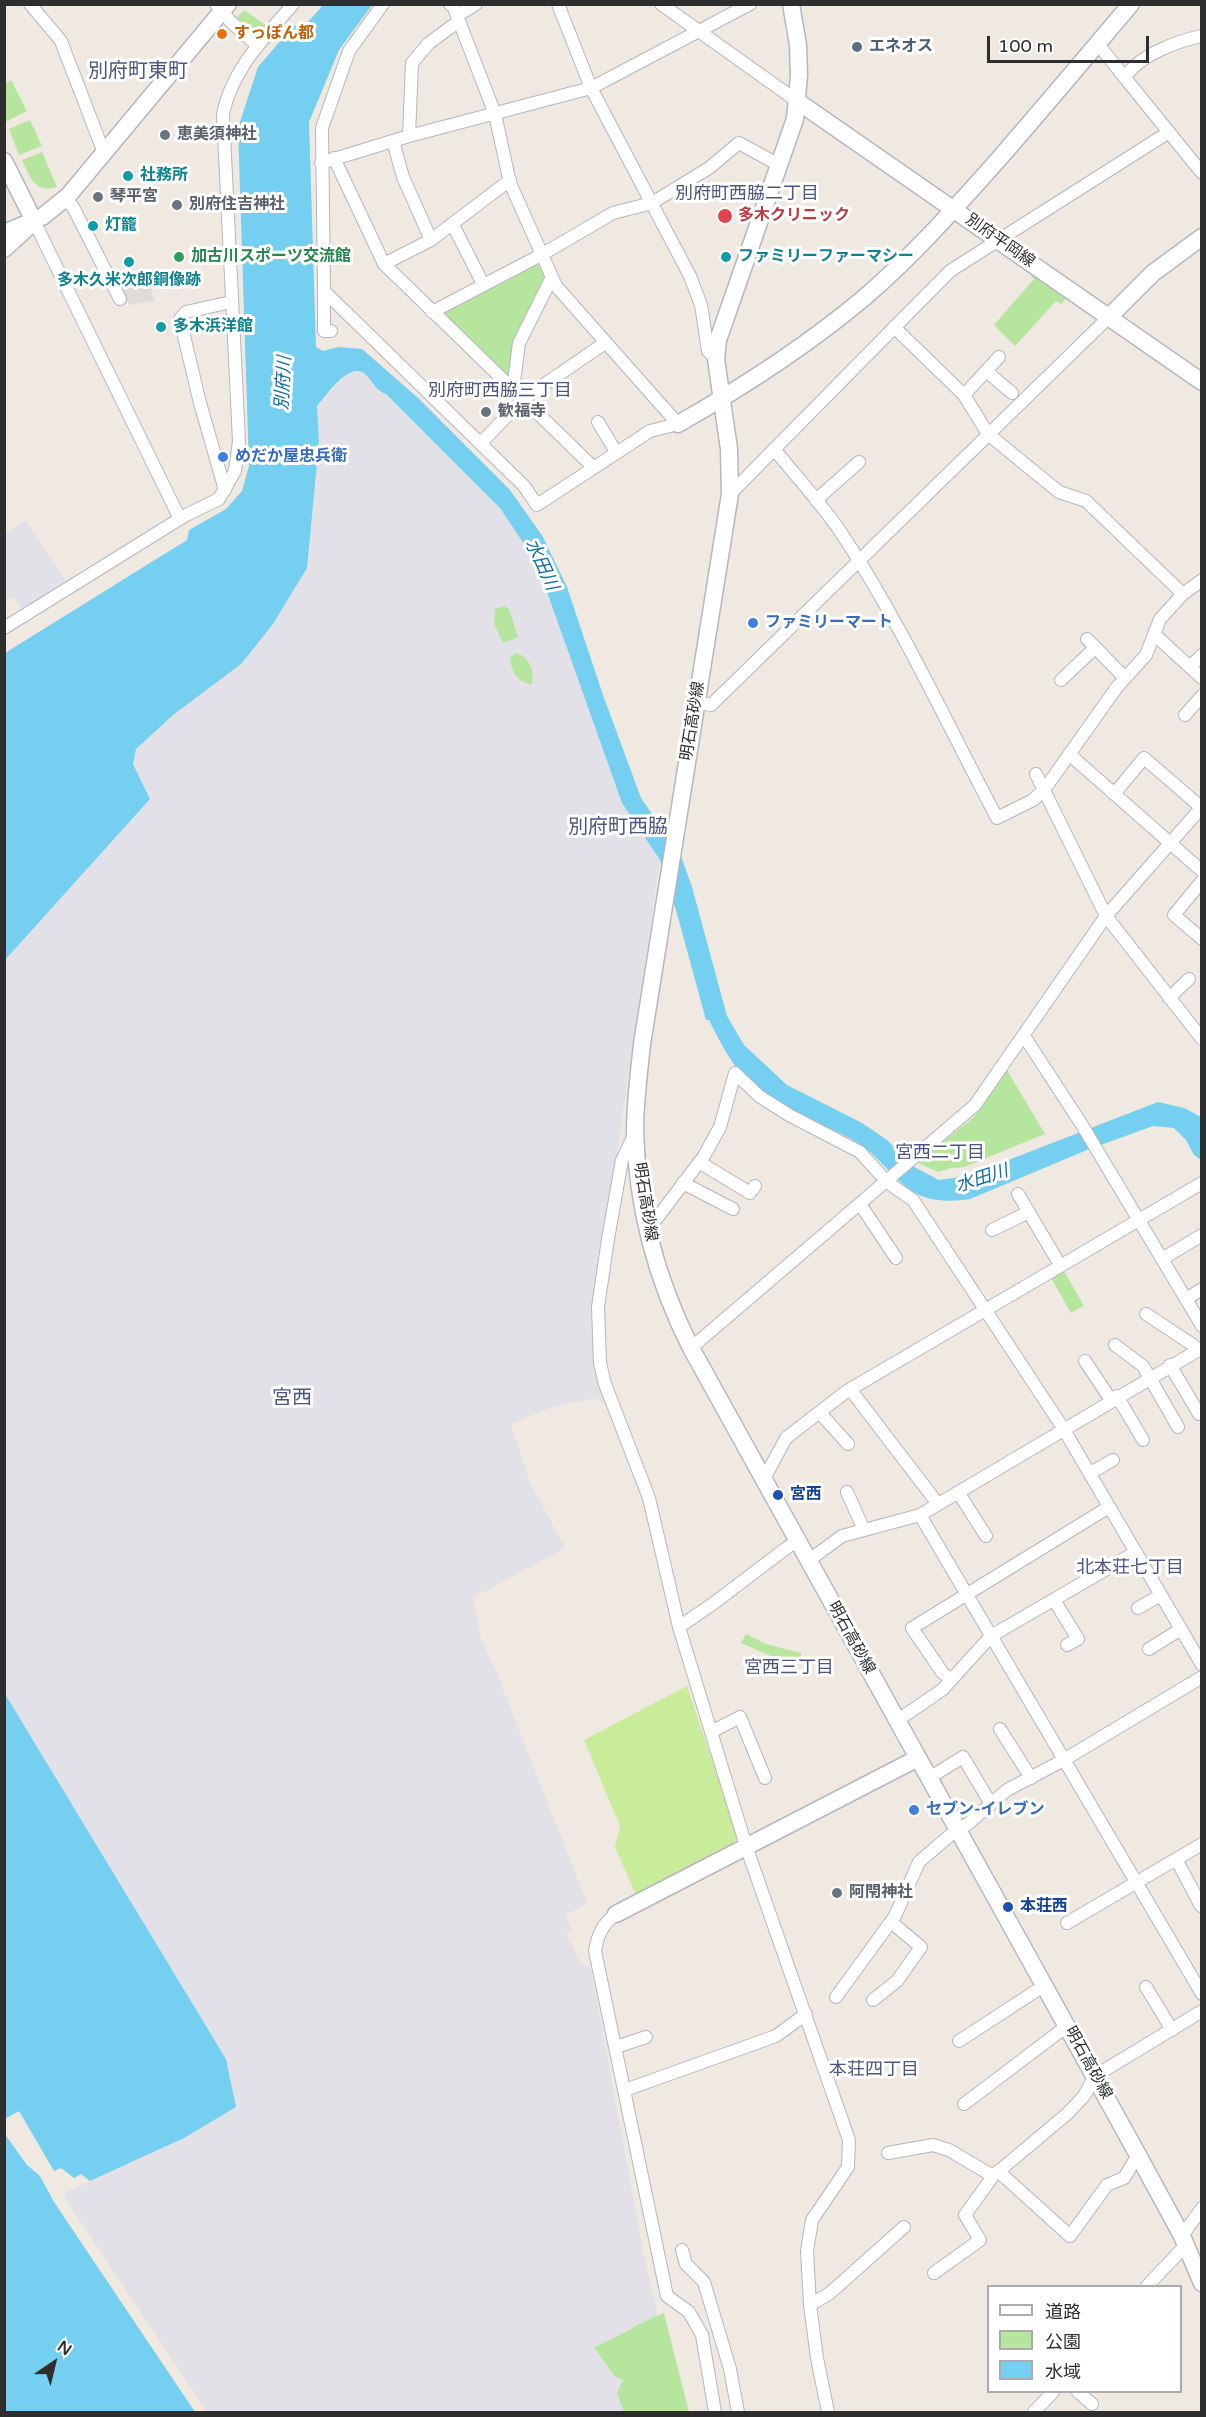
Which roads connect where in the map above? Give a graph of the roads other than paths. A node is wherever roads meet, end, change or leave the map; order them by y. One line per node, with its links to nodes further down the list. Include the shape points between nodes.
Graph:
1 (30, 4): 24 (street, via 61,41)
2 (293, 4): 16 (street)
3 (383, 4): 27 (street, via 349,51 322,128)
4 (450, 4): 12 (street)
5 (476, 4): 12 (street)
6 (558, 4): 18 (street)
7 (661, 4): 13 (street)
8 (750, 4): 13 (street)
9 (790, 4): 19 (main road, 明石高砂線, via 798,45)
10 (1131, 4): 15 (main road)
11 (222, 7): 16 (street); 24 (main road)
12 (458, 18): 20 (street); 22 (street, via 412,63)
13 (699, 33): 18 (street); 19 (street)
14 (1202, 36): 17 (street, via 1168,46 1131,68)
15 (1098, 44): 17 (street); 33 (main road)
16 (258, 46): 47 (street, via 241,67 223,114)
17 (1125, 78): 21 (street)
18 (591, 88): 20 (street); 32 (street)
19 (797, 101): 28 (main road, 明石高砂線); 33 (main road, 別府平岡線)
20 (495, 114): 22 (street); 30 (street)
21 (1169, 132): 29 (street); 39 (street)
22 (409, 136): 23 (street)
23 (393, 141): 25 (street); 38 (street, via 403,177)
24 (104, 153): 31 (main road)
25 (334, 158): 27 (street); 42 (street)
26 (4, 161): 34 (main road)
27 (321, 163): 45 (street)
28 (779, 165): 32 (street, via 739,143 709,168); 54 (main road, 明石高砂線, via 723,322)
29 (1202, 173)
30 (510, 180): 35 (street); 41 (street)
31 (65, 199): 34 (main road); 46 (street, via 74,207)
32 (652, 203): 41 (street, via 613,213); 54 (street, via 690,276 701,305 708,351)
33 (955, 209): 39 (main road, 別府平岡線); 60 (main road, via 865,297)
34 (34, 221): 36 (main road); 40 (main road); 72 (street)
35 (453, 225): 38 (street); 44 (street)
36 (4, 233)
37 (1202, 237): 49 (main road, via 1153,273)
38 (431, 240): 42 (street)
39 (999, 240): 49 (main road, 別府平岡線); 50 (street, via 950,271)
40 (4, 249)
41 (541, 255): 43 (street); 44 (street)
42 (384, 264): 48 (street)
43 (552, 277): 52 (street); 58 (street, via 519,343)
44 (483, 284): 48 (street)
45 (324, 291): 51 (street, via 324,331); 64 (street)
46 (120, 299)
47 (231, 302): 69 (street, via 239,441 235,471); 69 (street, via 186,312 180,319)
48 (432, 312): 58 (street)
49 (1109, 317): 56 (main road, 別府平岡線); 63 (street)
50 (894, 327): 59 (street); 65 (street)
51 (331, 331)
52 (605, 343): 58 (street); 62 (street)
53 (999, 357): 55 (street)
54 (716, 359): 60 (main road, 明石高砂線)
55 (986, 371): 57 (street); 59 (street)
56 (1202, 382)
57 (1012, 393)
58 (518, 394): 64 (street); 68 (street)
59 (964, 395): 63 (street)
60 (722, 399): 62 (main road); 70 (main road, 明石高砂線)
61 (598, 422): 66 (street)
62 (678, 424): 66 (street, via 650,431)
63 (988, 434): 73 (street); 75 (street, via 1059,492 1086,501)
64 (481, 443): 68 (street, via 524,486 537,505)
65 (774, 449): 70 (street); 71 (street)
66 (615, 452): 68 (street)
67 (859, 462): 71 (street, via 845,467)
68 (593, 466)
69 (225, 490): 72 (street, via 219,499)
70 (730, 494): 84 (main road, 明石高砂線)
71 (816, 500): 73 (street)
72 (180, 519): 76 (street)
73 (859, 562): 84 (street, via 711,705); 88 (street, via 916,661 997,818)
74 (1202, 580): 75 (street)
75 (1183, 594): 77 (street, via 1160,620)
76 (4, 628)
77 (1155, 635): 79 (street); 80 (street, via 1146,656)
78 (1202, 655): 79 (street)
79 (1190, 667): 81 (street)
80 (1125, 678): 82 (street, via 1091,643 1075,674); 86 (street)
81 (1202, 678)
82 (1061, 680)
83 (1202, 696): 85 (street)
84 (696, 702): 100 (main road, 明石高砂線, via 642,1044)
85 (1185, 715)
86 (1070, 754): 88 (street); 89 (street)
87 (1036, 774): 88 (street)
88 (1044, 790): 94 (street)
89 (1114, 794): 90 (street, via 1144,758); 91 (street)
90 (1201, 807): 91 (street)
91 (1170, 843): 92 (street); 94 (street)
92 (1202, 871)
93 (1202, 881): 95 (street, via 1174,915)
94 (1106, 916): 97 (street); 98 (street)
95 (1202, 939)
96 (1189, 979): 97 (street)
97 (1169, 998): 99 (street)
98 (1024, 1036): 102 (street, via 975,1105); 110 (street)
99 (1202, 1039)
100 (635, 1132): 111 (main road, 明石高砂線); 153 (street, via 622,1160 608,1239 598,1308 600,1363 649,1498)
101 (699, 1162): 102 (street, via 720,1127 735,1073 759,1096 789,1115 860,1152); 103 (street); 105 (street)
102 (887, 1182): 107 (street); 119 (street, via 913,1200)
103 (683, 1183): 108 (street); 111 (street)
104 (1202, 1183): 110 (street)
105 (747, 1185)
106 (1018, 1194): 109 (street)
107 (860, 1204): 114 (street); 123 (street)
108 (733, 1209)
109 (1029, 1212): 112 (street); 116 (street)
110 (1137, 1220): 115 (street); 116 (street)
111 (648, 1230): 123 (main road, 明石高砂線, via 658,1271)
112 (992, 1230)
113 (1202, 1235): 115 (street)
114 (896, 1258)
115 (1162, 1259): 118 (street)
116 (1060, 1265): 119 (street)
117 (1202, 1289): 118 (street)
118 (1186, 1299): 121 (street)
119 (985, 1309): 128 (street); 133 (street)
120 (1146, 1314): 124 (street)
121 (1202, 1326)
122 (1115, 1345): 127 (street, via 1143,1366)
123 (691, 1348): 138 (main road, 明石高砂線)
124 (1199, 1349): 126 (street)
125 (1085, 1361): 129 (street)
126 (1170, 1365): 127 (street); 131 (street)
127 (1149, 1377): 129 (street); 132 (street)
128 (850, 1389): 130 (street); 141 (street)
129 (1114, 1398): 133 (street); 134 (street)
130 (819, 1413): 135 (street); 138 (street, via 786,1438)
131 (1199, 1414)
132 (1178, 1427)
133 (1063, 1428): 137 (street); 140 (street)
134 (1143, 1440)
135 (848, 1444)
136 (1113, 1460): 137 (street)
137 (1090, 1473): 142 (street)
138 (764, 1479): 146 (main road, 明石高砂線)
139 (847, 1492): 144 (street)
140 (958, 1492): 141 (street); 145 (street)
141 (939, 1504): 143 (street)
142 (1109, 1507): 147 (street); 149 (street)
143 (920, 1515): 144 (street); 149 (street)
144 (864, 1530): 148 (street, via 842,1536)
145 (986, 1536)
146 (797, 1540): 148 (main road, 明石高砂線); 153 (street)
147 (1136, 1552): 150 (street); 151 (street)
148 (808, 1561): 161 (main road, 明石高砂線)
149 (966, 1594): 155 (street); 160 (street, via 912,1628)
150 (1161, 1595): 152 (street); 154 (street)
151 (1054, 1600): 155 (street); 156 (street, via 1078,1639)
152 (1138, 1608)
153 (679, 1627): 163 (street)
154 (1181, 1629): 157 (street); 158 (street)
155 (991, 1636): 160 (street); 165 (street)
156 (1067, 1645)
157 (1149, 1649)
158 (1202, 1665)
159 (1202, 1677): 165 (street)
160 (951, 1680): 161 (street)
161 (898, 1720): 164 (main road, 明石高砂線)
162 (1000, 1729): 168 (street)
163 (711, 1732): 166 (street, via 740,1718); 172 (street)
164 (918, 1758): 167 (main road, 明石高砂線); 172 (main road)
165 (1062, 1761): 168 (street); 174 (street)
166 (765, 1778)
167 (929, 1778): 169 (street, via 963,1757); 170 (main road, 明石高砂線)
168 (1031, 1778): 169 (street, via 1007,1790)
169 (991, 1804): 170 (street)
170 (959, 1829): 177 (street, via 919,1862); 179 (main road, 明石高砂線)
171 (1202, 1844): 173 (street)
172 (746, 1846): 176 (main road); 185 (street)
173 (1176, 1859): 174 (street); 175 (street)
174 (1135, 1883): 178 (street); 181 (street)
175 (1201, 1906)
176 (616, 1914): 190 (street, via 598,1933 595,1951)
177 (891, 1922): 182 (street); 183 (street, via 921,1947 897,1981)
178 (1067, 1923)
179 (1045, 1985): 186 (main road, 明石高砂線); 189 (street)
180 (1146, 1987): 187 (street)
181 (1202, 1994)
182 (836, 1996)
183 (873, 2000)
184 (1202, 2011): 187 (street)
185 (806, 2014): 192 (street, via 776,2036); 204 (street, via 849,2140 848,2167 812,2220 807,2251)
186 (1067, 2026): 191 (main road, 明石高砂線); 193 (street, via 984,2096)
187 (1172, 2030): 191 (street)
188 (646, 2037): 190 (street)
189 (959, 2041)
190 (616, 2047): 192 (street)
191 (1095, 2076): 195 (main road, 明石高砂線); 196 (street, via 1084,2096 1067,2114)
192 (626, 2090): 208 (street, via 667,2296 689,2312 702,2335)
193 (964, 2104)
194 (888, 2153): 196 (street, via 933,2145)
195 (1138, 2155): 196 (street, via 1124,2178 1107,2185 1070,2236); 199 (main road, 明石高砂線)
196 (996, 2174): 201 (street, via 965,2215 980,2240)
197 (1202, 2208): 199 (street)
198 (904, 2227): 204 (street, via 830,2294)
199 (1184, 2241): 202 (main road, 明石高砂線); 203 (street)
200 (682, 2250): 209 (street, via 686,2264 704,2282)
201 (934, 2273)
202 (1202, 2283)
203 (1148, 2285)
204 (810, 2305): 210 (street)
205 (1051, 2393): 211 (street)
206 (1080, 2393): 207 (street)
207 (1092, 2404)
208 (715, 2412)
209 (738, 2412)
210 (828, 2412)
211 (1034, 2412)

